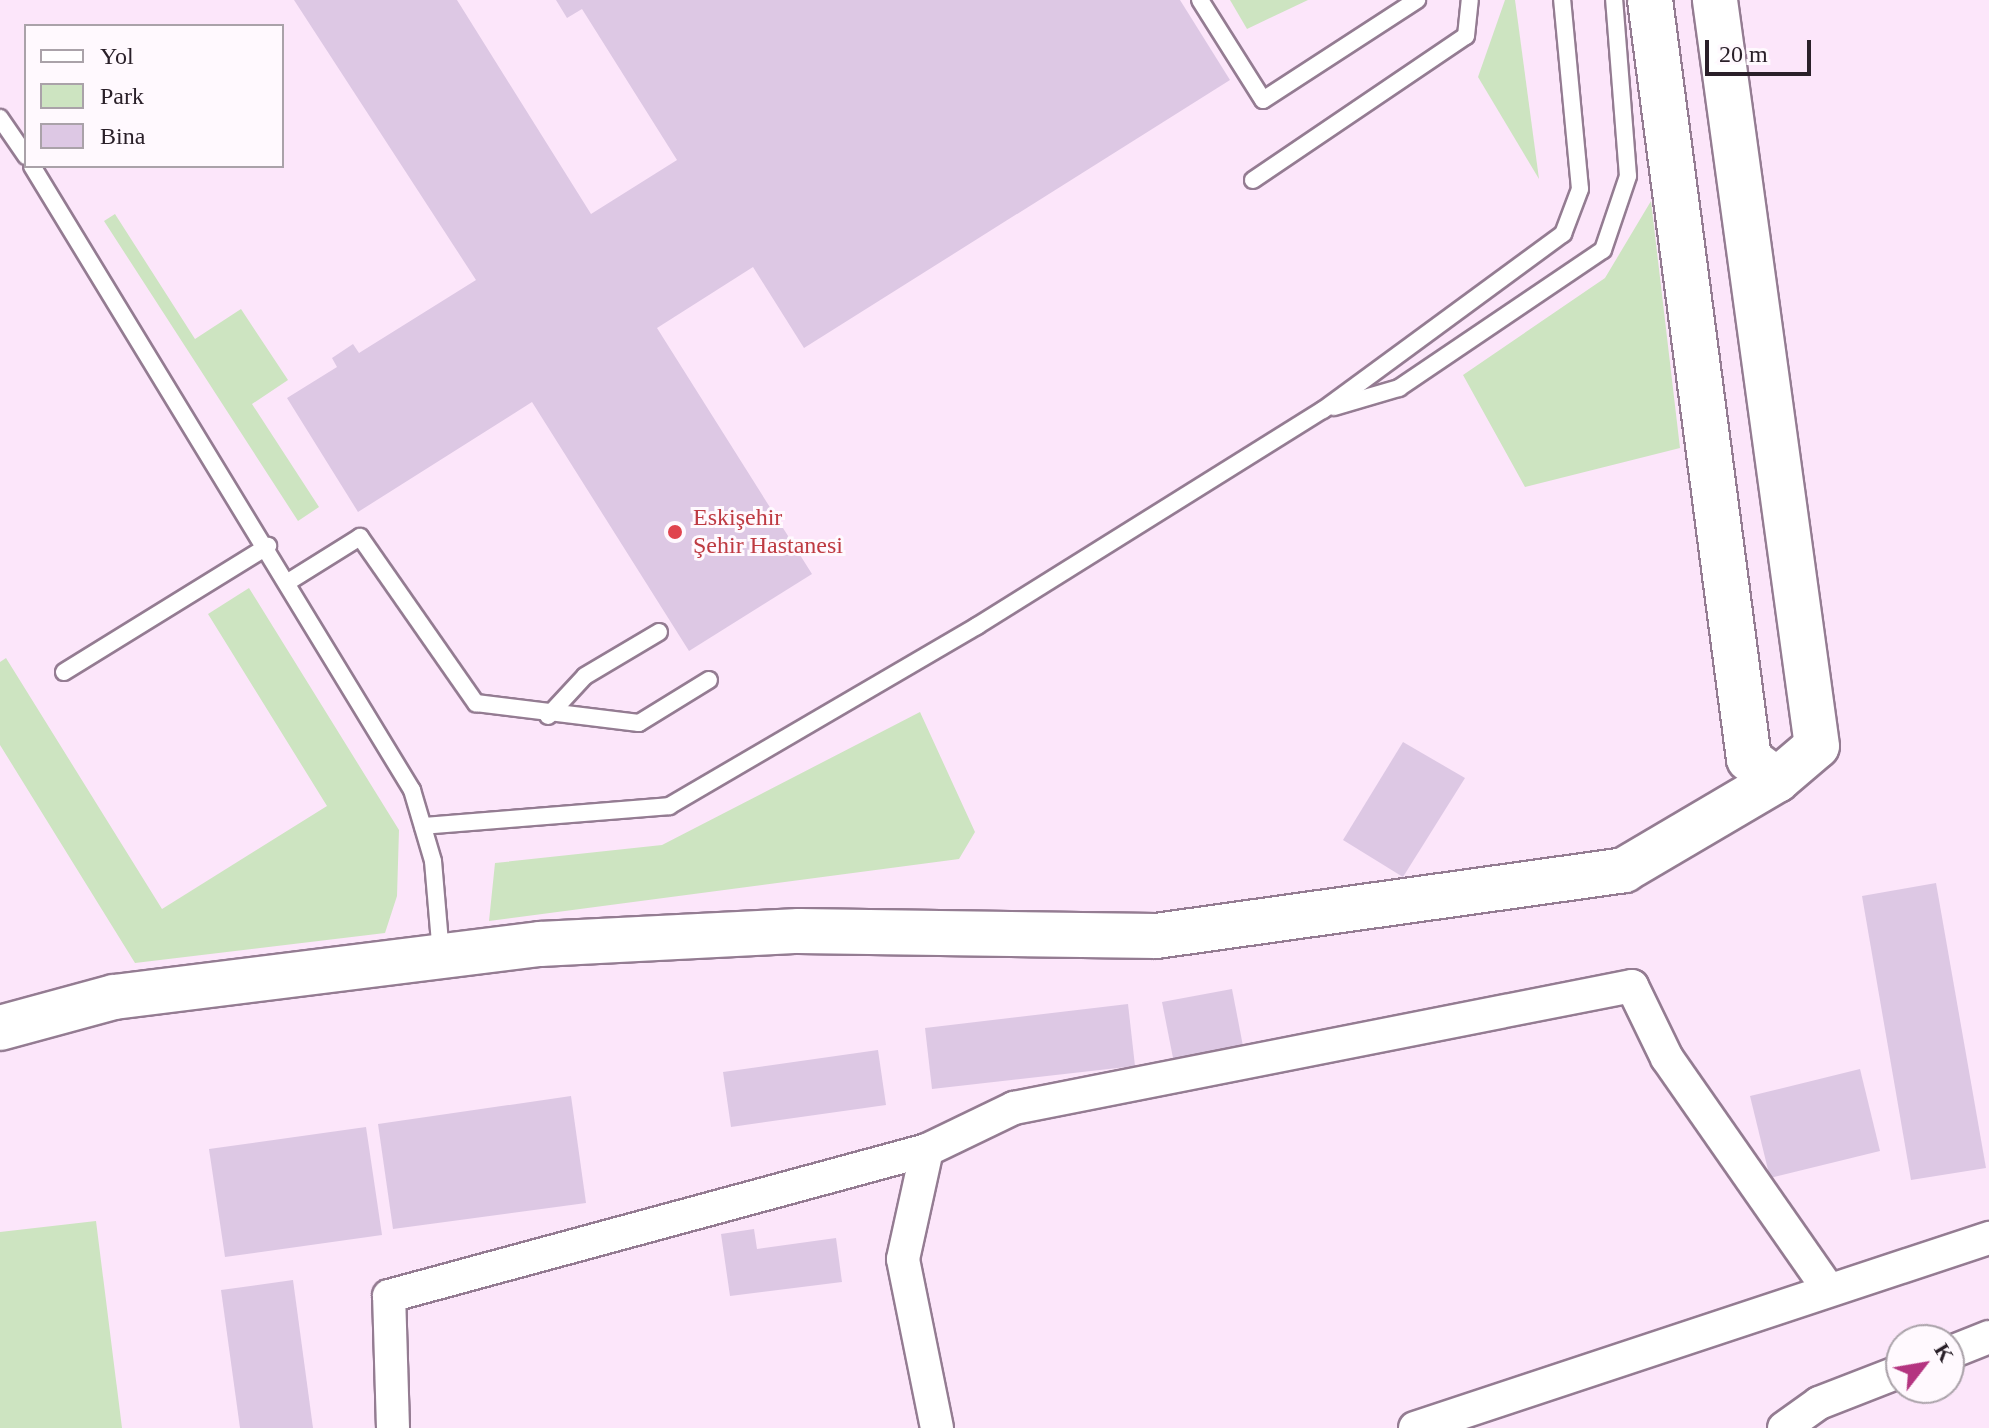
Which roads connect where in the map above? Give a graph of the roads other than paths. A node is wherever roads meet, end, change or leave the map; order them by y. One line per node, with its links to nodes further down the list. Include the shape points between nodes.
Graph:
1 (1200, 0): 2 (lane, via 1263,100)
2 (1417, 0)
3 (1470, 0): 11 (lane, via 1466,36)
4 (1562, 0): 12 (lane, via 1580,189 1563,234)
5 (1614, 0): 12 (lane, via 1628,176 1603,250 1399,388)
6 (1650, 0): 19 (street, via 1749,759)
7 (1715, 0): 19 (street, via 1817,746)
8 (0, 118): 9 (lane)
9 (24, 153)
10 (33, 168): 13 (lane)
11 (1253, 180)
12 (1323, 410): 20 (lane, via 977,626 669,806)
13 (268, 546): 14 (lane); 16 (lane)
14 (288, 582): 18 (lane, via 360,537 476,703); 20 (lane, via 412,790)
15 (659, 632): 18 (lane, via 585,676)
16 (64, 672)
17 (709, 680): 18 (lane, via 639,723)
18 (548, 716)
19 (1777, 780): 21 (street, via 1624,870 1156,936 799,931)
20 (423, 826): 21 (lane)
21 (441, 957): 22 (street, via 114,997)
22 (0, 1028)
23 (927, 1150): 25 (street, via 1014,1108 1632,986 1667,1058); 29 (street, via 389,1296); 30 (street, via 903,1259)
24 (1989, 1238): 25 (street)
25 (1828, 1289): 31 (street)
26 (1989, 1337): 27 (street)
27 (1965, 1347)
28 (1885, 1377): 32 (street, via 1819,1403)
29 (393, 1428)
30 (937, 1428)
31 (1415, 1428)
32 (1784, 1428)

